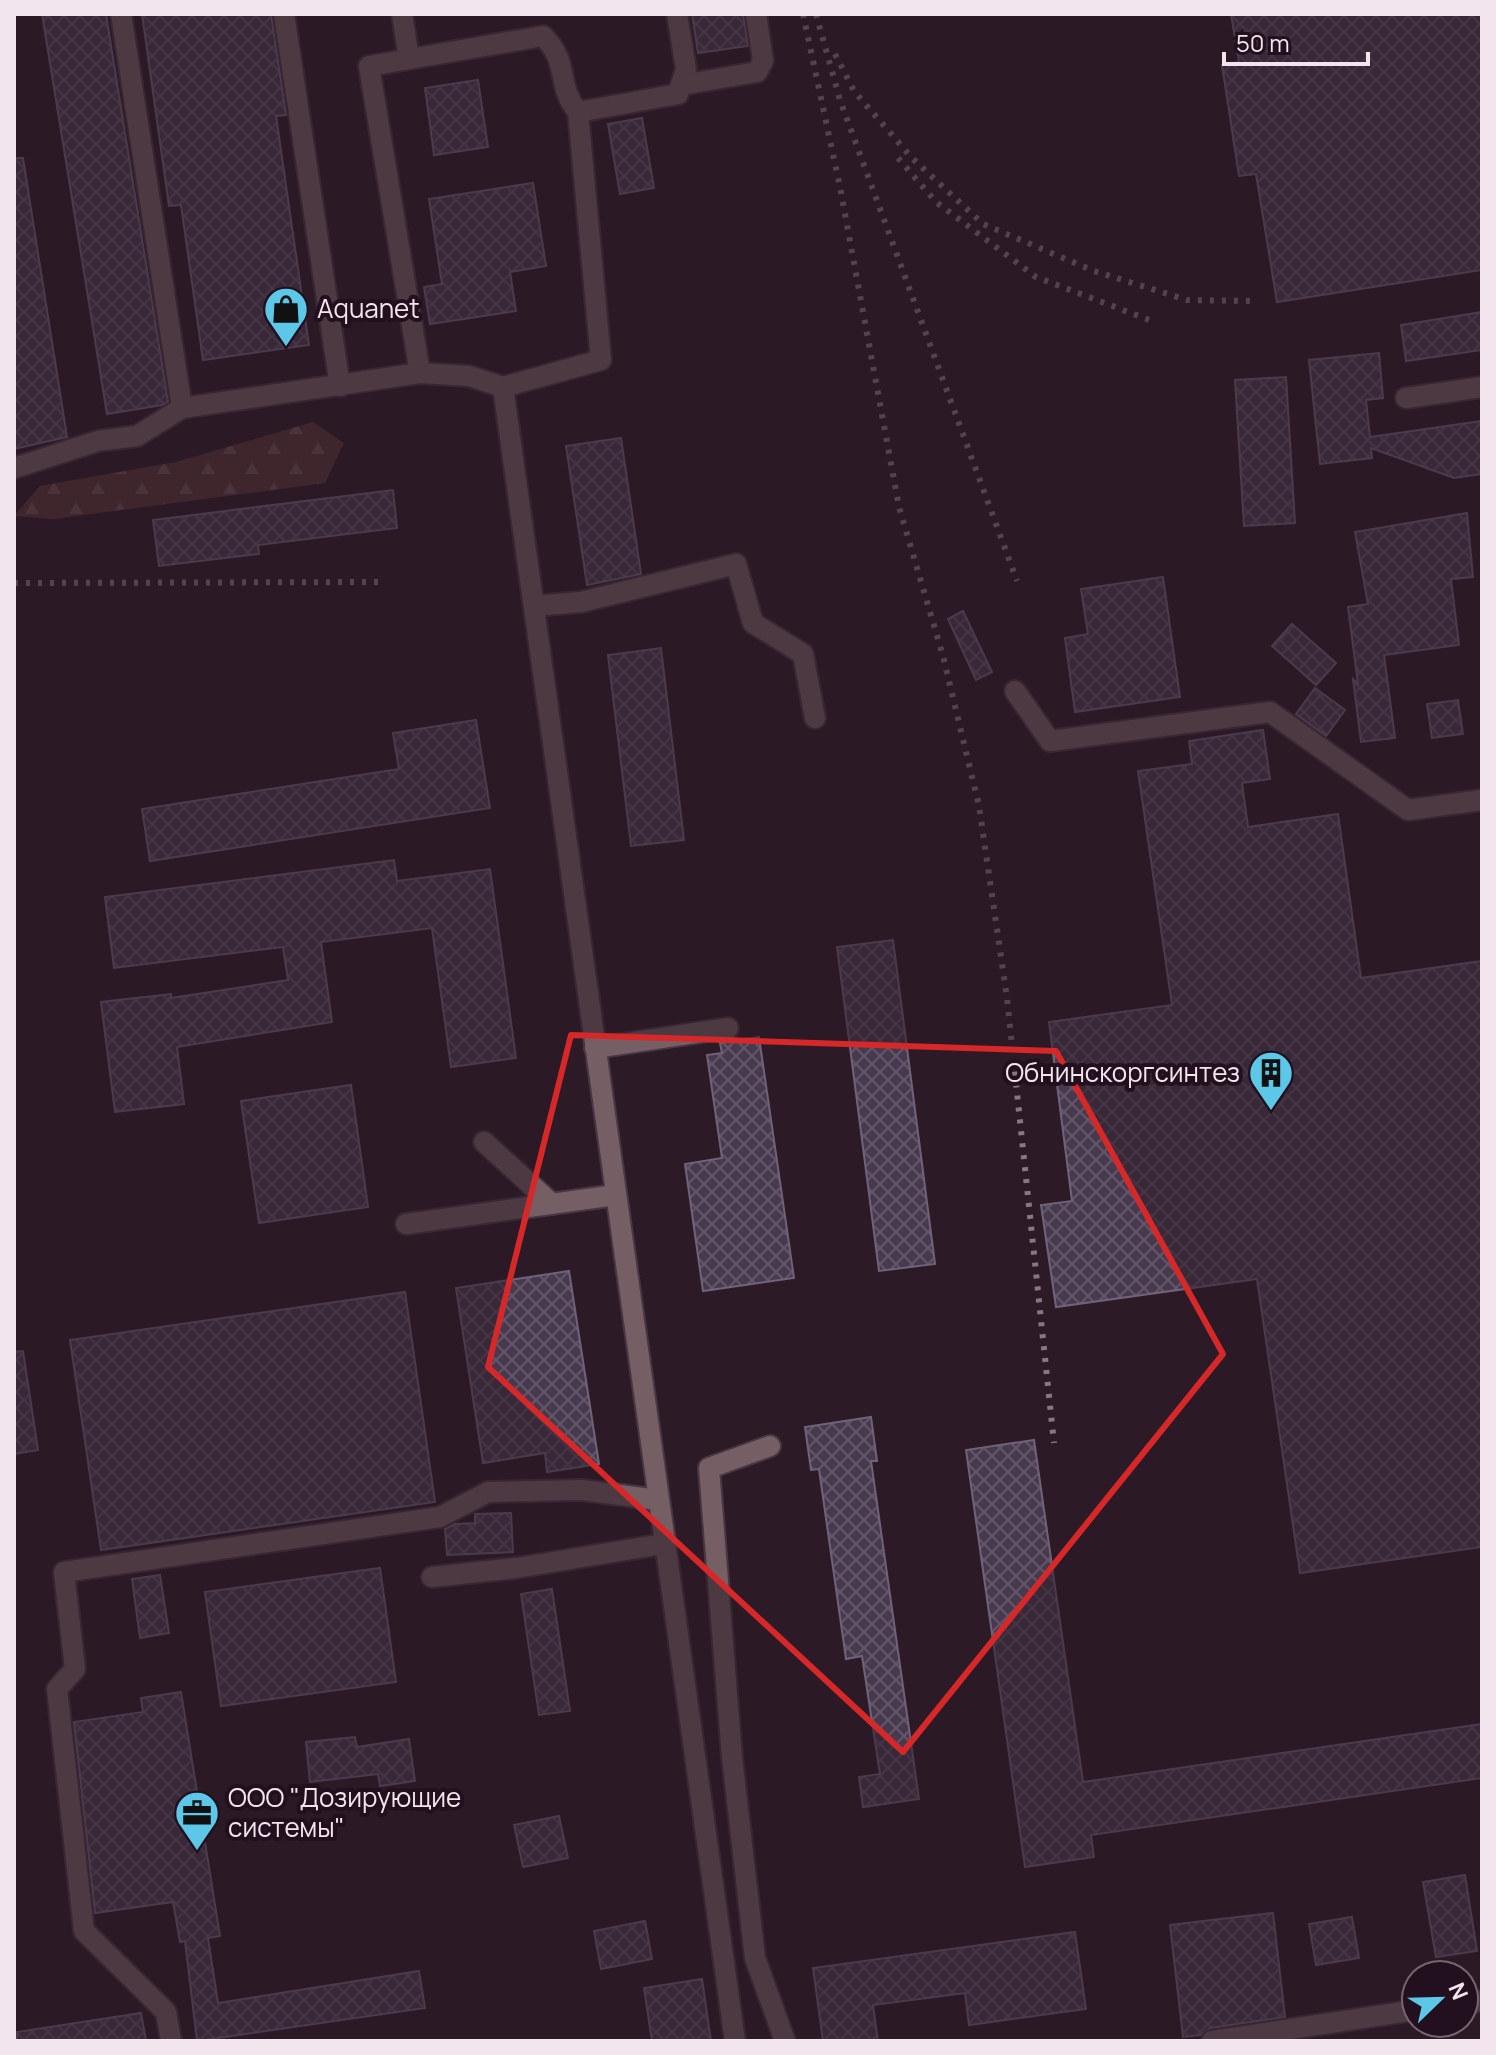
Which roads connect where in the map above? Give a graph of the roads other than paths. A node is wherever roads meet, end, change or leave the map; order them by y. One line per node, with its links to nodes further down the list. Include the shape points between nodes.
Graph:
1 (121, 14): 14 (street)
2 (284, 14): 10 (street)
3 (402, 14): 6 (street)
4 (677, 14): 7 (street, via 686,69)
5 (756, 14): 7 (street, via 763,61 757,72)
6 (409, 59): 8 (street, via 543,36 559,52 567,98); 9 (street, via 369,66)
7 (681, 85): 8 (street, via 678,94)
8 (578, 112): 11 (street, via 601,360)
9 (420, 373): 10 (street); 11 (street, via 469,376)
10 (340, 386): 14 (street)
11 (503, 387): 16 (street)
12 (1482, 387): 13 (street)
13 (1406, 398)
14 (182, 408): 15 (street, via 137,436 98,441)
15 (14, 468)
16 (534, 606): 18 (street, via 581,602 736,564 753,623 803,654); 21 (street)
17 (1015, 691): 19 (street, via 1050,741 1270,712 1408,810)
18 (815, 718)
19 (1482, 800)
20 (728, 1028): 21 (street)
21 (595, 1048): 23 (street)
22 (484, 1142): 24 (street)
23 (616, 1195): 24 (street); 27 (street)
24 (552, 1204): 25 (street)
25 (406, 1224)
26 (770, 1446): 33 (street, via 709,1468 732,1757 755,1958)
27 (658, 1500): 28 (street); 31 (street, via 582,1490 488,1492 440,1517 64,1572 75,1669 57,1689 84,1931 166,2012)
28 (663, 1544): 29 (street); 32 (street)
29 (432, 1577)
30 (1400, 2012): 34 (street)
31 (171, 2041)
32 (735, 2041)
33 (785, 2041)
34 (1212, 2041)

